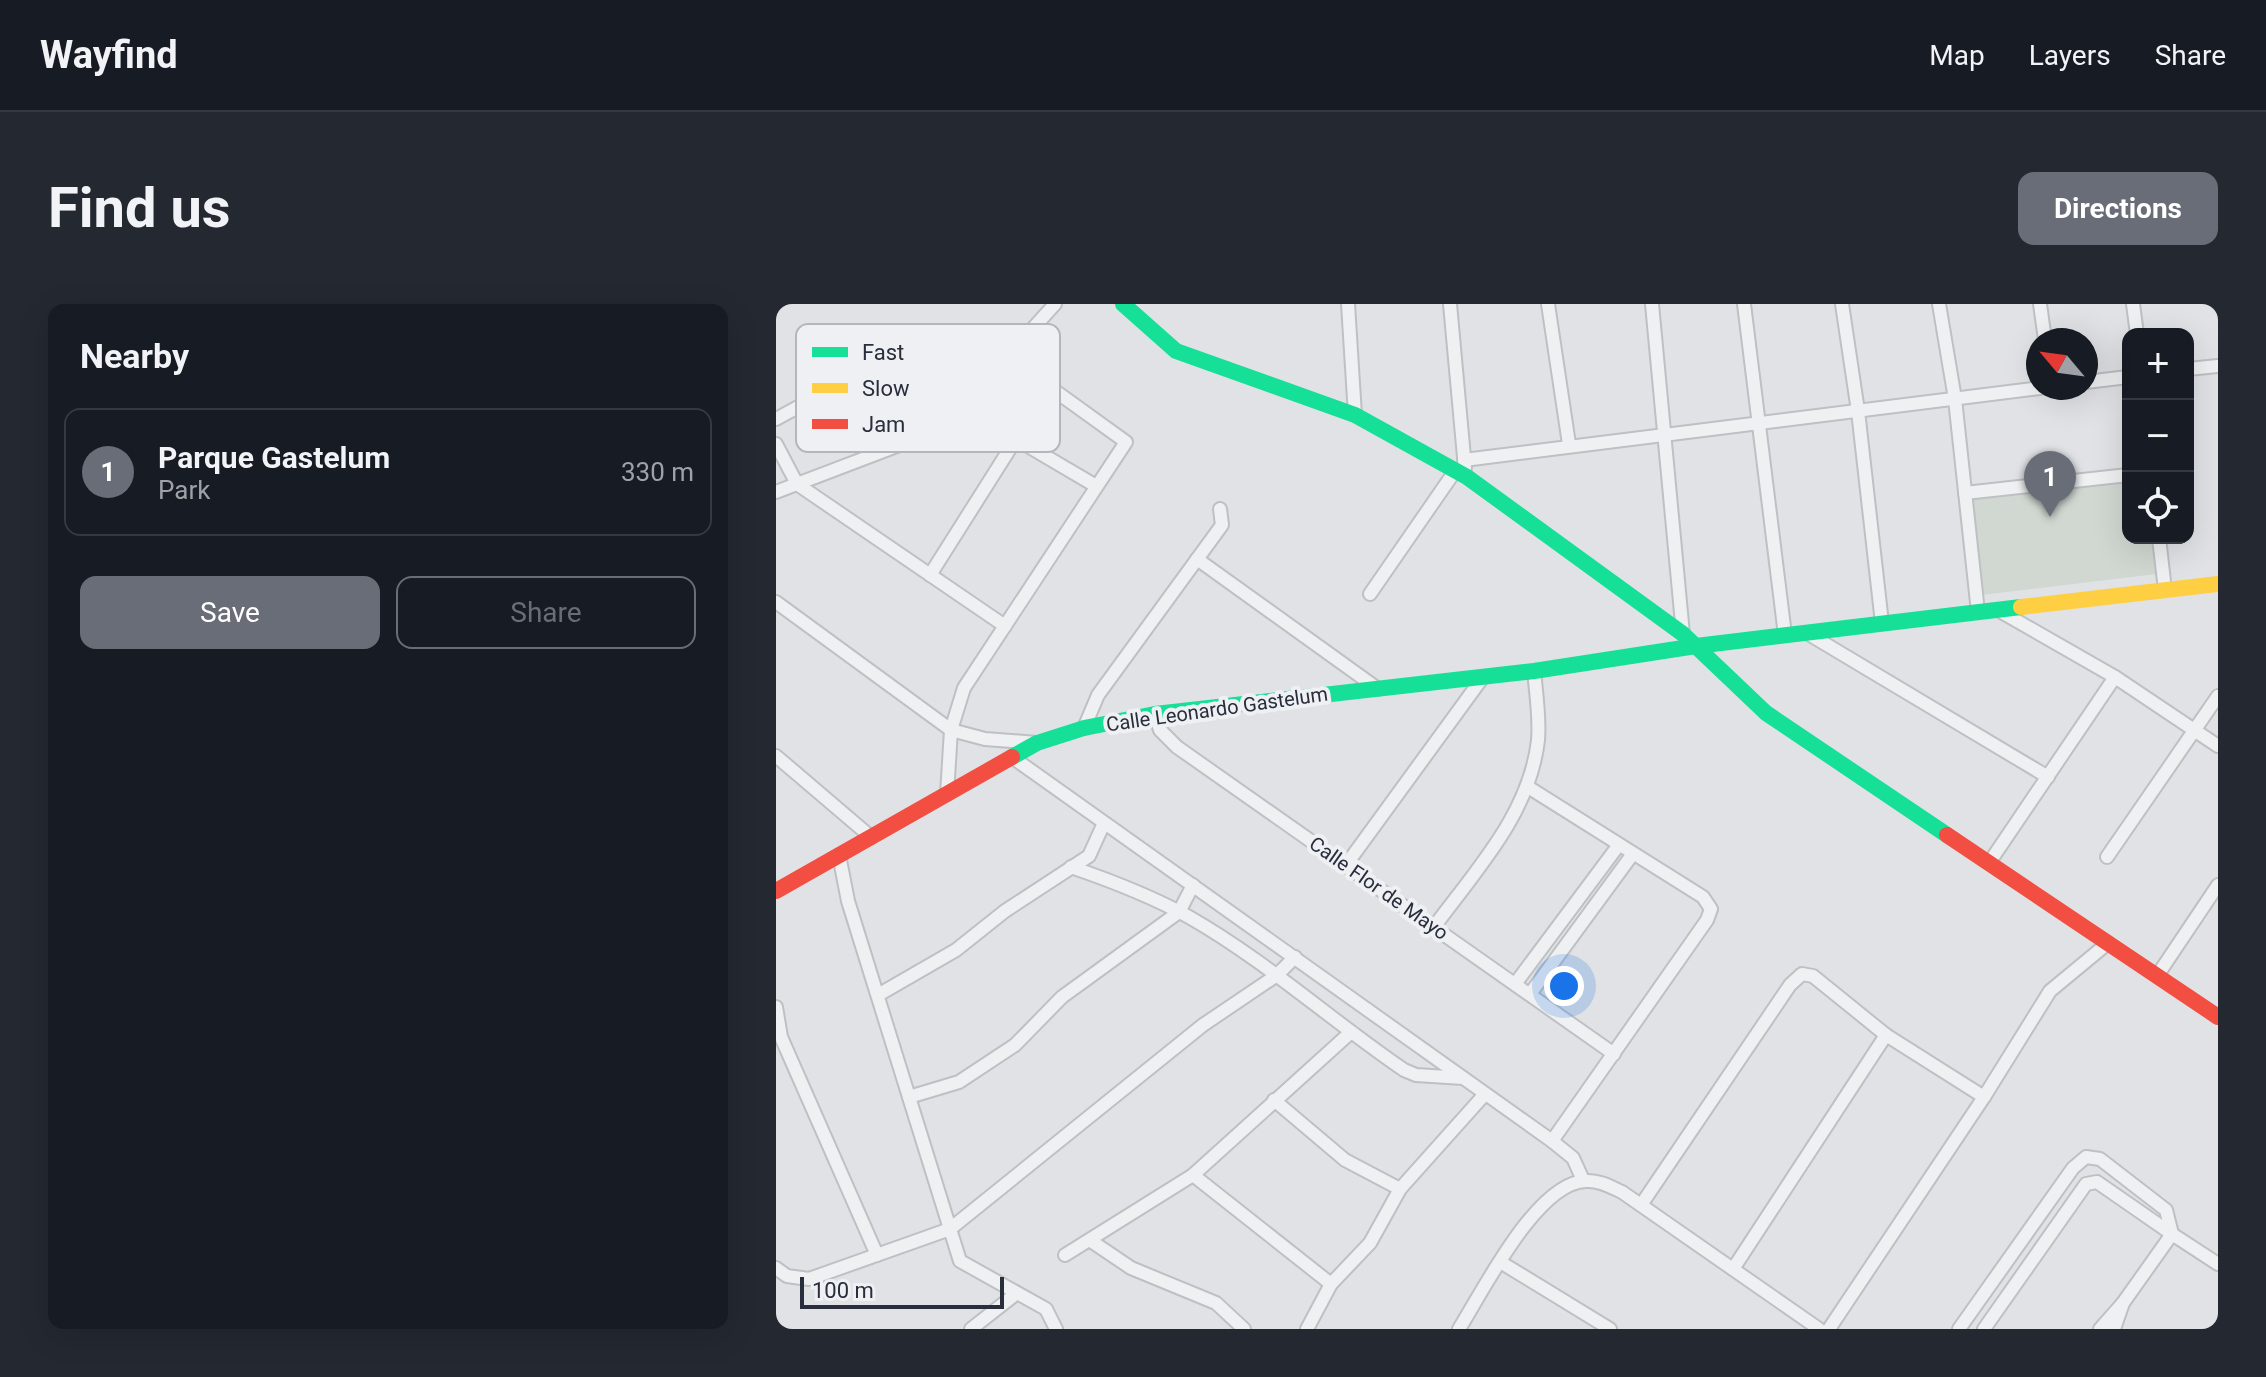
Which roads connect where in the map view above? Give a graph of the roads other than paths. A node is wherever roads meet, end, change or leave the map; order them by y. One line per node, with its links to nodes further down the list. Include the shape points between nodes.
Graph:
1 (1055, 304): 12 (street)
2 (1123, 304): 24 (street, via 1176,351)
3 (1348, 304): 24 (street)
4 (1450, 304): 33 (street)
5 (1548, 304): 29 (street)
6 (1652, 304): 27 (street)
7 (1744, 304): 26 (street)
8 (1842, 304): 23 (street)
9 (1939, 304): 21 (street)
10 (2040, 304): 13 (street)
11 (2133, 304): 14 (street)
12 (1037, 324)
13 (2043, 328)
14 (2136, 328)
15 (2218, 366): 16 (street)
16 (2194, 368)
17 (2122, 378): 18 (street)
18 (2098, 381)
19 (2026, 390): 21 (street)
20 (1060, 394): 36 (street, via 1126,442)
21 (1955, 399): 23 (street); 38 (street)
22 (796, 408): 25 (street)
23 (1858, 411): 26 (street); 49 (street)
24 (1355, 415): 33 (street)
25 (776, 419)
26 (1760, 423): 27 (street); 52 (street)
27 (1666, 435): 29 (street); 53 (street)
28 (776, 444): 35 (street)
29 (1569, 444): 33 (street)
30 (881, 452): 35 (street)
31 (1008, 452): 42 (street)
32 (1038, 452): 36 (street)
33 (1462, 470): 45 (street); 53 (street)
34 (2122, 476): 38 (street)
35 (797, 484): 37 (street); 42 (street)
36 (1096, 486): 50 (street)
37 (776, 492)
38 (1965, 493): 48 (street)
39 (1220, 509): 41 (street, via 1222,525)
40 (2160, 544): 44 (street)
41 (1197, 559): 57 (street); 60 (street, via 1098,695)
42 (930, 575): 50 (street)
43 (2218, 584): 44 (street, Calle Leonardo Gastelum)
44 (2165, 590): 47 (street, Calle Leonardo Gastelum)
45 (1370, 594)
46 (776, 602): 61 (street)
47 (1998, 610): 48 (street, Calle Leonardo Gastelum); 56 (street)
48 (1978, 612): 49 (street, Calle Leonardo Gastelum)
49 (1882, 623): 51 (street, Calle Leonardo Gastelum)
50 (1005, 626): 61 (street, via 964,688)
51 (1806, 632): 52 (street, Calle Leonardo Gastelum); 67 (street)
52 (1785, 635): 53 (street, Calle Leonardo Gastelum)
53 (1690, 640): 54 (street, Calle Leonardo Gastelum); 76 (street, via 1766,713)
54 (1534, 671): 55 (street, Calle Leonardo Gastelum); 68 (street, via 1538,738)
55 (1483, 677): 57 (street, Calle Leonardo Gastelum); 77 (street)
56 (2115, 677): 62 (street); 67 (street)
57 (1378, 689): 59 (street, Calle Leonardo Gastelum)
58 (2218, 696): 62 (street)
59 (1155, 714): 60 (street, Calle Leonardo Gastelum); 77 (street, Calle Flor de Mayo, via 1160,730 1177,747)
60 (1084, 728): 63 (street, Calle Leonardo Gastelum)
61 (951, 730): 63 (street); 69 (street)
62 (2194, 731): 64 (street); 75 (street)
63 (1037, 743): 66 (street, Calle Leonardo Gastelum)
64 (2218, 746)
65 (776, 756): 71 (street)
66 (1012, 757): 69 (street, Calle Leonardo Gastelum); 70 (street)
67 (2048, 777): 76 (street)
68 (1528, 787): 72 (street); 83 (street, via 1509,824)
69 (947, 794): 71 (street, Calle Leonardo Gastelum)
70 (1104, 823): 78 (street, via 1089,856); 79 (street)
71 (871, 837): 73 (street, Calle Leonardo Gastelum)
72 (1618, 846): 74 (street); 88 (street)
73 (839, 855): 81 (street, Calle Leonardo Gastelum); 90 (street)
74 (1632, 855): 89 (street); 95 (street, via 1703,897 1711,909)
75 (2107, 857)
76 (1989, 863): 84 (street)
77 (1346, 865): 83 (street, Calle Flor de Mayo)
78 (1071, 867): 82 (street); 90 (street, via 956,950)
79 (1193, 885): 82 (street); 85 (street)
80 (2218, 885): 87 (street)
81 (776, 891)
82 (1179, 912): 86 (street); 98 (street, via 1062,997 1015,1045 959,1082)
83 (1434, 927): 88 (street, Calle Flor de Mayo)
84 (2108, 943): 87 (street); 99 (street, via 2050,991)
85 (1295, 957): 86 (street); 96 (street)
86 (1277, 975): 93 (street); 106 (street, via 1203,1025)
87 (2157, 976): 92 (street)
88 (1515, 984): 89 (street, Calle Flor de Mayo)
89 (1530, 994): 95 (street, Calle Flor de Mayo)
90 (878, 995): 98 (street)
91 (776, 1007): 109 (street, via 781,1037)
92 (2218, 1017)
93 (1350, 1033): 96 (street, via 1416,1075); 100 (street)
94 (1886, 1035): 99 (street); 105 (street, via 1813,976 1802,974); 114 (street)
95 (1614, 1054): 101 (street)
96 (1465, 1079): 97 (street)
97 (1485, 1094): 101 (street); 104 (street)
98 (909, 1097): 106 (street)
99 (1984, 1097): 126 (street)
100 (1274, 1100): 102 (street); 104 (street, via 1345,1160)
101 (1552, 1141): 103 (street, via 1573,1158)
102 (1193, 1175): 108 (street); 115 (street)
103 (1583, 1180): 105 (street, via 1600,1182); 111 (street, via 1558,1191 1535,1212)
104 (1400, 1189): 115 (street, via 1370,1243)
105 (1641, 1205): 114 (street)
106 (950, 1229): 109 (street); 116 (street, via 960,1261)
107 (2172, 1234): 112 (street); 117 (street); 127 (street, via 2166,1210 2100,1159 2086,1157); 128 (street, via 2097,1182 2086,1184)
108 (1091, 1241): 110 (street); 121 (street, via 1131,1268 1216,1303)
109 (877, 1255): 113 (street, via 809,1279 787,1276)
110 (1065, 1255)
111 (1502, 1263): 123 (street); 124 (street)
112 (2218, 1264)
113 (776, 1268)
114 (1733, 1269): 118 (street)
115 (1331, 1284): 122 (street)
116 (1017, 1293): 119 (street); 120 (street, via 1046,1309)
117 (2123, 1303): 129 (street); 130 (street)
118 (1804, 1325): 125 (street)
119 (971, 1329)
120 (1056, 1329)
121 (1244, 1329)
122 (1307, 1329)
123 (1459, 1329)
124 (1610, 1329)
125 (1819, 1329)
126 (1829, 1329)
127 (1959, 1329)
128 (1984, 1329)
129 (2100, 1329)
130 (2114, 1329)

